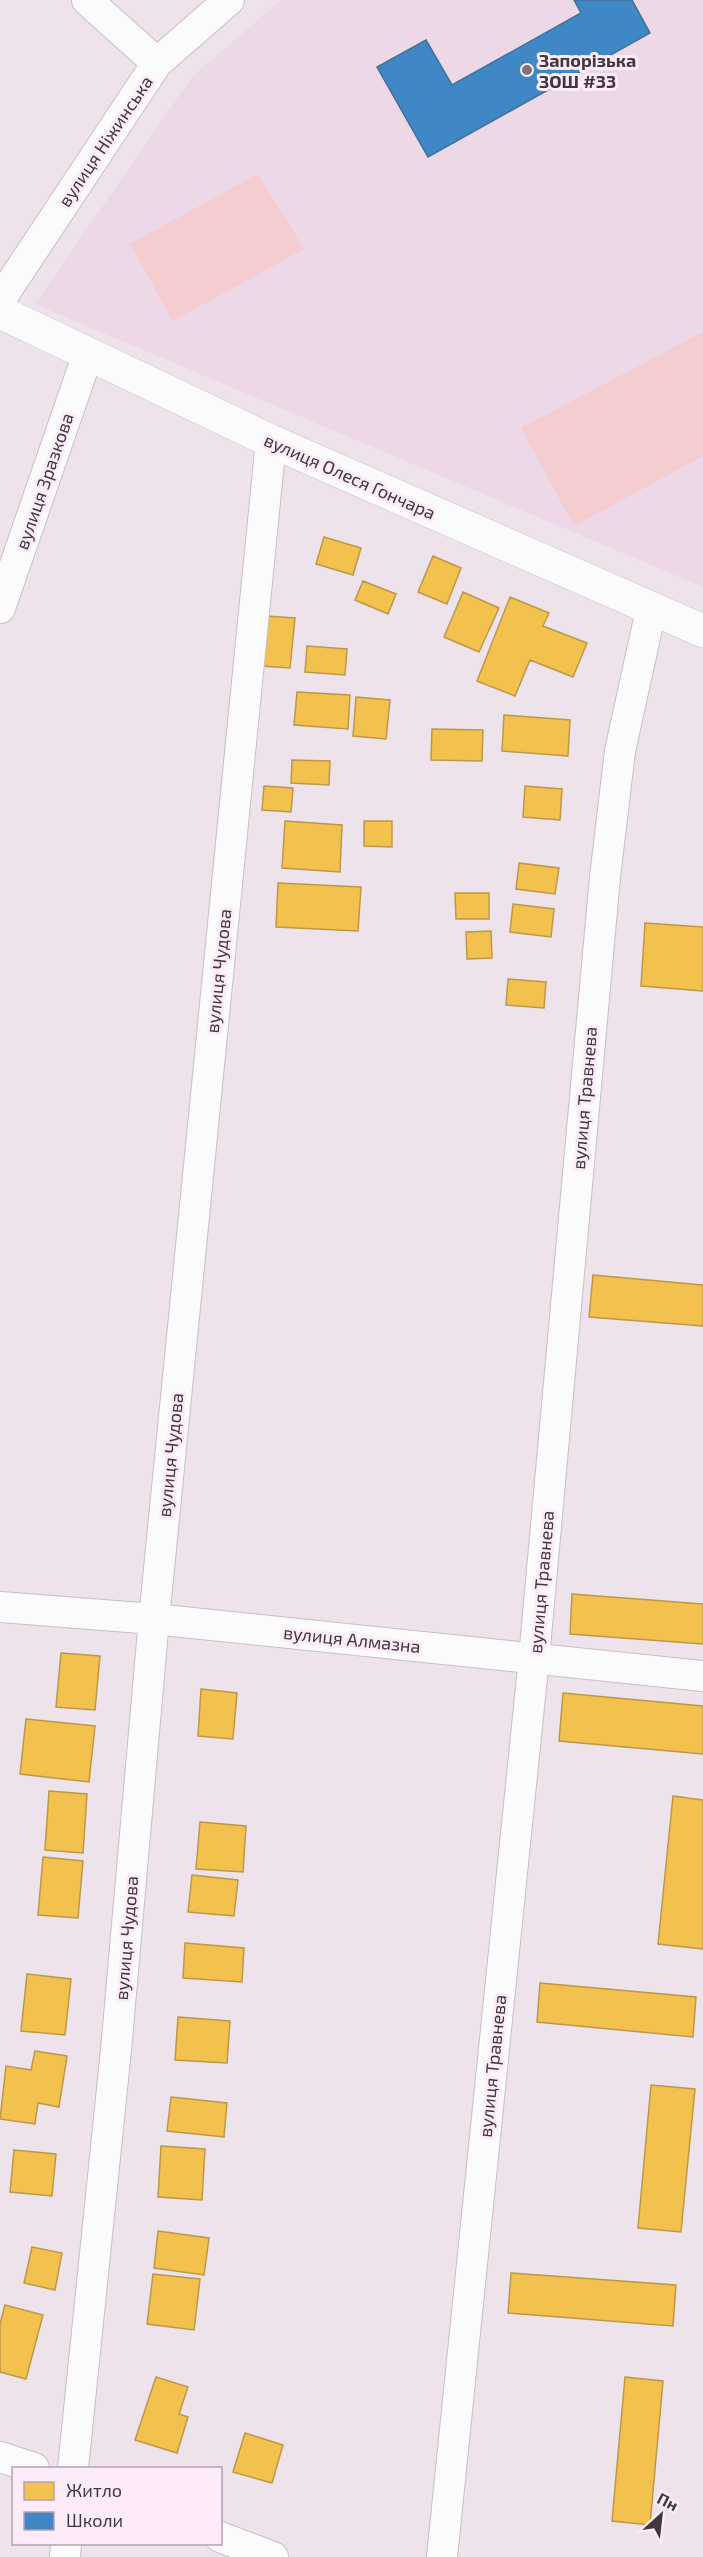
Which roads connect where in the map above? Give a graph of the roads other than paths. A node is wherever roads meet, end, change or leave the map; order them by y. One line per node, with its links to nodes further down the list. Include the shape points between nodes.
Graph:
1 (87, 0): 3 (street)
2 (229, 0): 3 (street, вулиця Ніжинська)
3 (157, 63): 4 (street, вулиця Ніжинська)
4 (0, 300)
5 (0, 312): 6 (street, вулиця Олеся Гончара)
6 (88, 354): 7 (street, вулиця Олеся Гончара); 8 (street, вулиця Зразкова)
7 (271, 441): 9 (street, вулиця Олеся Гончара); 12 (street, вулиця Чудова)
8 (0, 608)
9 (651, 610): 10 (street, вулиця Олеся Гончара); 13 (street, вулиця Травнева, via 620,751 605,877)
10 (703, 631)
11 (0, 1607): 12 (street, вулиця Алмазна)
12 (154, 1619): 13 (street, вулиця Алмазна); 17 (street, вулиця Чудова, via 116,2050)
13 (534, 1658): 14 (street, вулиця Алмазна); 20 (street, вулиця Травнева)
14 (703, 1676)
15 (0, 2457): 16 (street)
16 (28, 2467)
17 (73, 2467)
18 (222, 2538): 19 (street)
19 (273, 2557)
20 (442, 2557)

